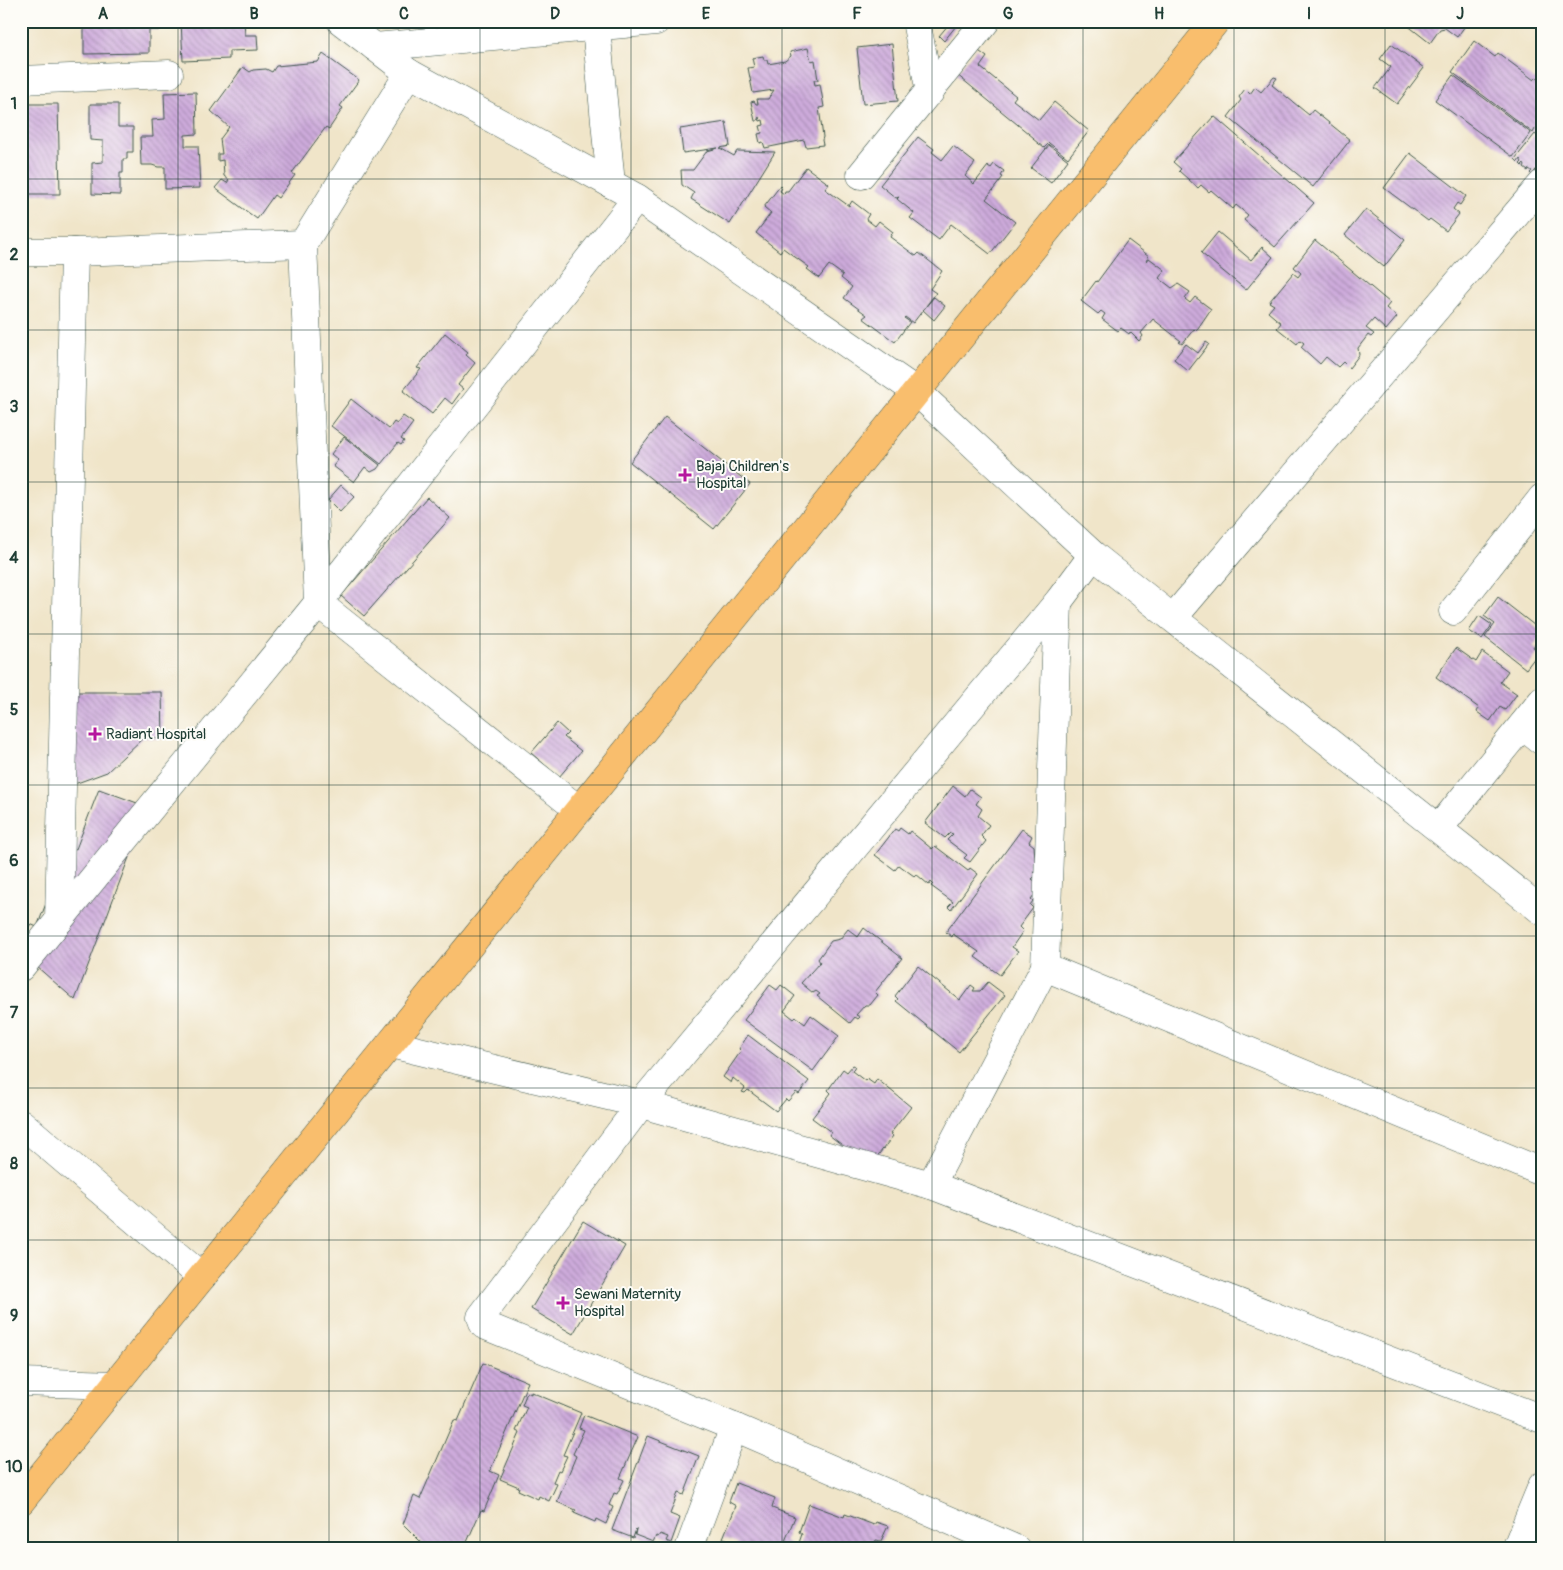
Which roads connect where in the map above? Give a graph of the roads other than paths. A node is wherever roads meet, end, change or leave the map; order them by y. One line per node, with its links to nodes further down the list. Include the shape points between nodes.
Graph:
1 (341, 21): 7 (street)
2 (656, 21): 6 (street)
3 (916, 21): 11 (street)
4 (986, 21): 11 (street)
5 (1216, 21): 19 (main road)
6 (596, 27): 7 (street); 13 (street)
7 (375, 47): 8 (street)
8 (409, 73): 13 (street); 16 (street)
9 (169, 74): 10 (street)
10 (21, 80)
11 (930, 92): 12 (street)
12 (861, 175)
13 (611, 184): 15 (street)
14 (1542, 184): 25 (street)
15 (637, 198): 19 (street); 23 (street)
16 (303, 244): 18 (street); 23 (street)
17 (21, 252): 18 (street)
18 (74, 252): 31 (street)
19 (917, 392): 21 (street); 28 (main road)
20 (1542, 498): 24 (street)
21 (1093, 555): 22 (street); 25 (street)
22 (1058, 602): 33 (street); 35 (street)
23 (318, 603): 28 (street); 31 (street)
24 (1453, 611)
25 (1173, 618): 29 (street)
26 (1542, 701): 27 (street)
27 (1532, 734): 29 (street)
28 (580, 810): 34 (main road)
29 (1438, 828): 30 (street)
30 (1542, 911)
31 (59, 921): 32 (street)
32 (21, 967)
33 (1045, 967): 37 (street); 38 (street)
34 (390, 1044): 35 (street); 39 (main road)
35 (641, 1104): 38 (street); 43 (street, via 481,1317 482,1322)
36 (21, 1123): 39 (street)
37 (1542, 1172)
38 (931, 1185): 42 (street)
39 (202, 1277): 41 (main road)
40 (21, 1382): 41 (street)
41 (115, 1385): 45 (main road)
42 (1542, 1419)
43 (734, 1427): 46 (street); 47 (street)
44 (1542, 1486): 48 (street)
45 (21, 1501)
46 (689, 1549)
47 (1016, 1549)
48 (1516, 1549)

